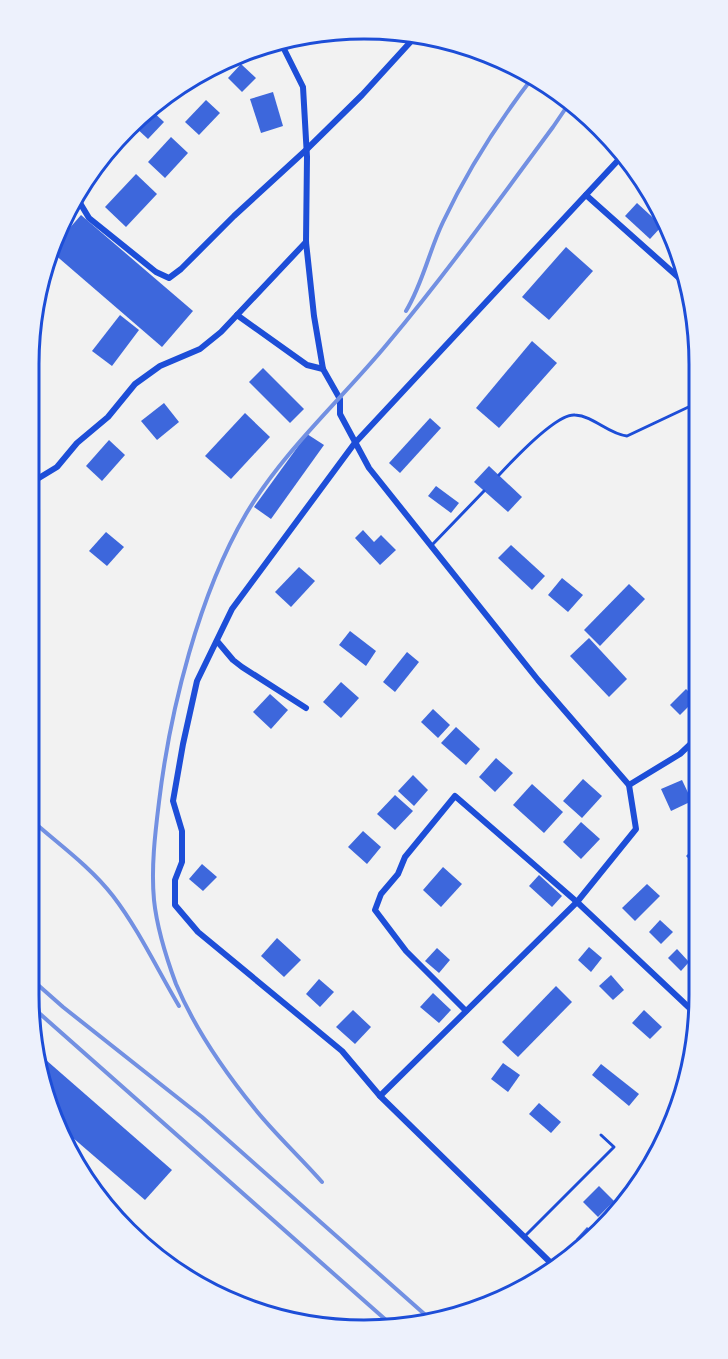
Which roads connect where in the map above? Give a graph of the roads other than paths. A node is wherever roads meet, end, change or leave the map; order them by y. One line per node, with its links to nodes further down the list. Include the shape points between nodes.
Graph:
1 (410, 43): 3 (street)
2 (284, 49): 3 (street, via 303,87)
3 (306, 150): 6 (street, via 169,278 89,218); 7 (street)
4 (618, 161): 5 (street)
5 (586, 195): 8 (street); 12 (street)
6 (81, 205)
7 (306, 242): 9 (street); 10 (street)
8 (677, 276)
9 (237, 315): 10 (street, via 307,365); 14 (street, via 200,349 160,366 135,384 57,467)
10 (323, 369): 12 (street, via 340,399 340,414)
11 (689, 407): 13 (lane, via 627,436 617,435 592,420 575,415 563,417)
12 (354, 444): 16 (street); 17 (street, via 232,609)
13 (499, 476)
14 (39, 478)
15 (484, 490): 16 (lane)
16 (431, 546): 20 (street, via 538,680)
17 (217, 641): 18 (street, via 242,667); 24 (street, via 197,681 173,801 182,831 182,862 175,880 176,905 198,932 342,1051)
18 (306, 708)
19 (689, 746): 20 (street)
20 (629, 785): 21 (street, via 636,829)
21 (577, 902): 22 (street); 23 (street); 23 (street, via 455,796 405,857 375,910 406,951)
22 (688, 1007)
23 (466, 1011): 24 (street)
24 (380, 1096): 26 (street)
25 (601, 1135): 26 (lane, via 614,1147)
26 (524, 1237): 27 (street)
27 (550, 1262)

